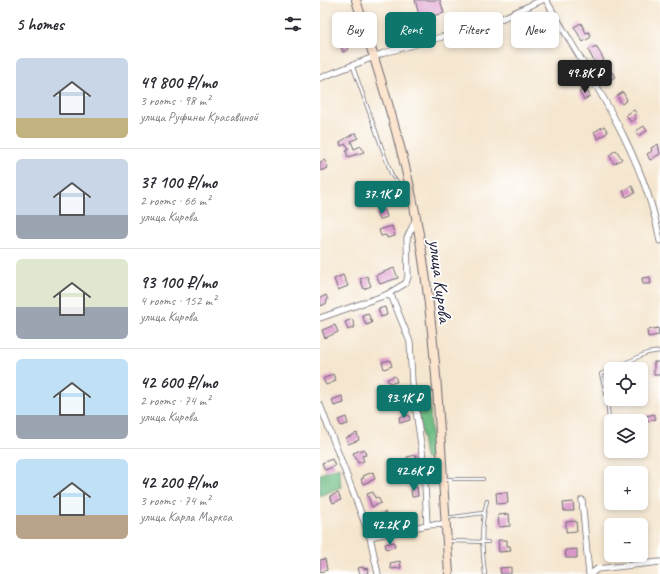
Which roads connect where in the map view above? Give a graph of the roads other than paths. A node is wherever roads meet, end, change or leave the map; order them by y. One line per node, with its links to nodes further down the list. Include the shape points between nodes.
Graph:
1 (356, 0): 4 (main road, улица Кирова)
2 (542, 0): 4 (street, via 492,23)
3 (546, 0): 9 (street, via 621,131 650,200)
4 (374, 58): 5 (street); 7 (main road, улица Кирова)
5 (352, 67): 6 (street); 7 (lane, via 392,176)
6 (320, 78)
7 (412, 198): 8 (main road, улица Кирова)
8 (416, 218): 10 (street, via 407,238 406,283); 15 (main road, улица Кирова, via 434,355)
9 (660, 241)
10 (389, 296): 11 (street); 21 (street, via 410,342 412,383 424,465)
11 (320, 318)
12 (660, 351): 14 (lane, via 647,353 601,374)
13 (320, 405): 22 (street)
14 (608, 414)
15 (442, 479): 16 (lane); 20 (main road, улица Кирова)
16 (483, 479)
17 (582, 500): 30 (street)
18 (487, 501): 19 (lane)
19 (483, 514): 20 (lane); 24 (lane)
20 (445, 521): 21 (street); 23 (main road, улица Кирова)
21 (427, 525): 22 (street)
22 (370, 537): 27 (street)
23 (446, 541): 24 (lane); 28 (main road, улица Кирова)
24 (481, 542): 25 (lane); 29 (lane)
25 (488, 542)
26 (660, 562): 30 (street, via 597,569)
27 (378, 574)
28 (449, 574)
29 (485, 574)
30 (590, 574)

